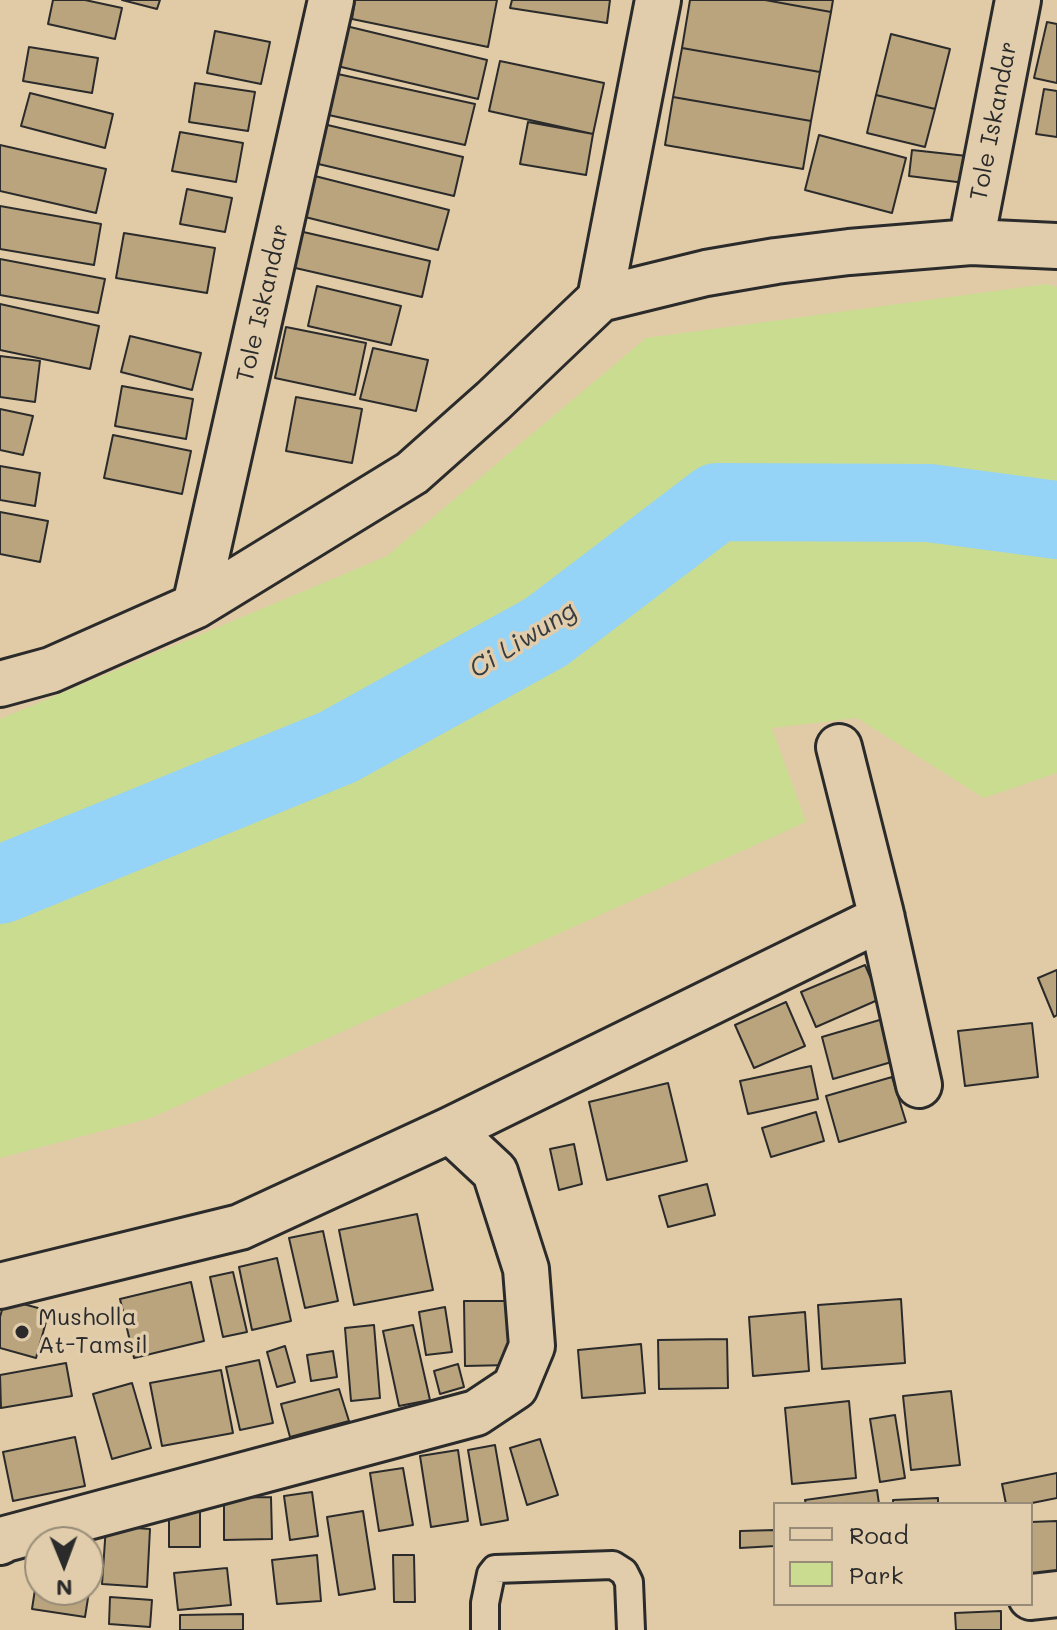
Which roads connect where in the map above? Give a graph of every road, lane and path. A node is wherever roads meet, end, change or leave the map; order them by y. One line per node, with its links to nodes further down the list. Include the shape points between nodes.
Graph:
1 (331, 0): 7 (street, Tole Iskandar)
2 (658, 0): 6 (street)
3 (1018, 0): 4 (street, Tole Iskandar)
4 (971, 242): 5 (street); 6 (street, via 776,261)
5 (1057, 246)
6 (600, 299): 7 (street, via 412,473)
7 (195, 606): 8 (street, via 51,670)
8 (0, 684)
9 (839, 747): 10 (street)
10 (882, 918): 11 (street); 12 (street)
11 (919, 1085)
12 (450, 1130): 13 (street, via 240,1227); 14 (street, via 495,1172 526,1269 532,1346 515,1387 476,1413)
13 (0, 1286)
14 (2, 1534)
15 (1057, 1594): 16 (street)
16 (1033, 1597)
17 (485, 1630): 18 (lane, via 485,1603 495,1569 613,1565 629,1582)
18 (631, 1630)

